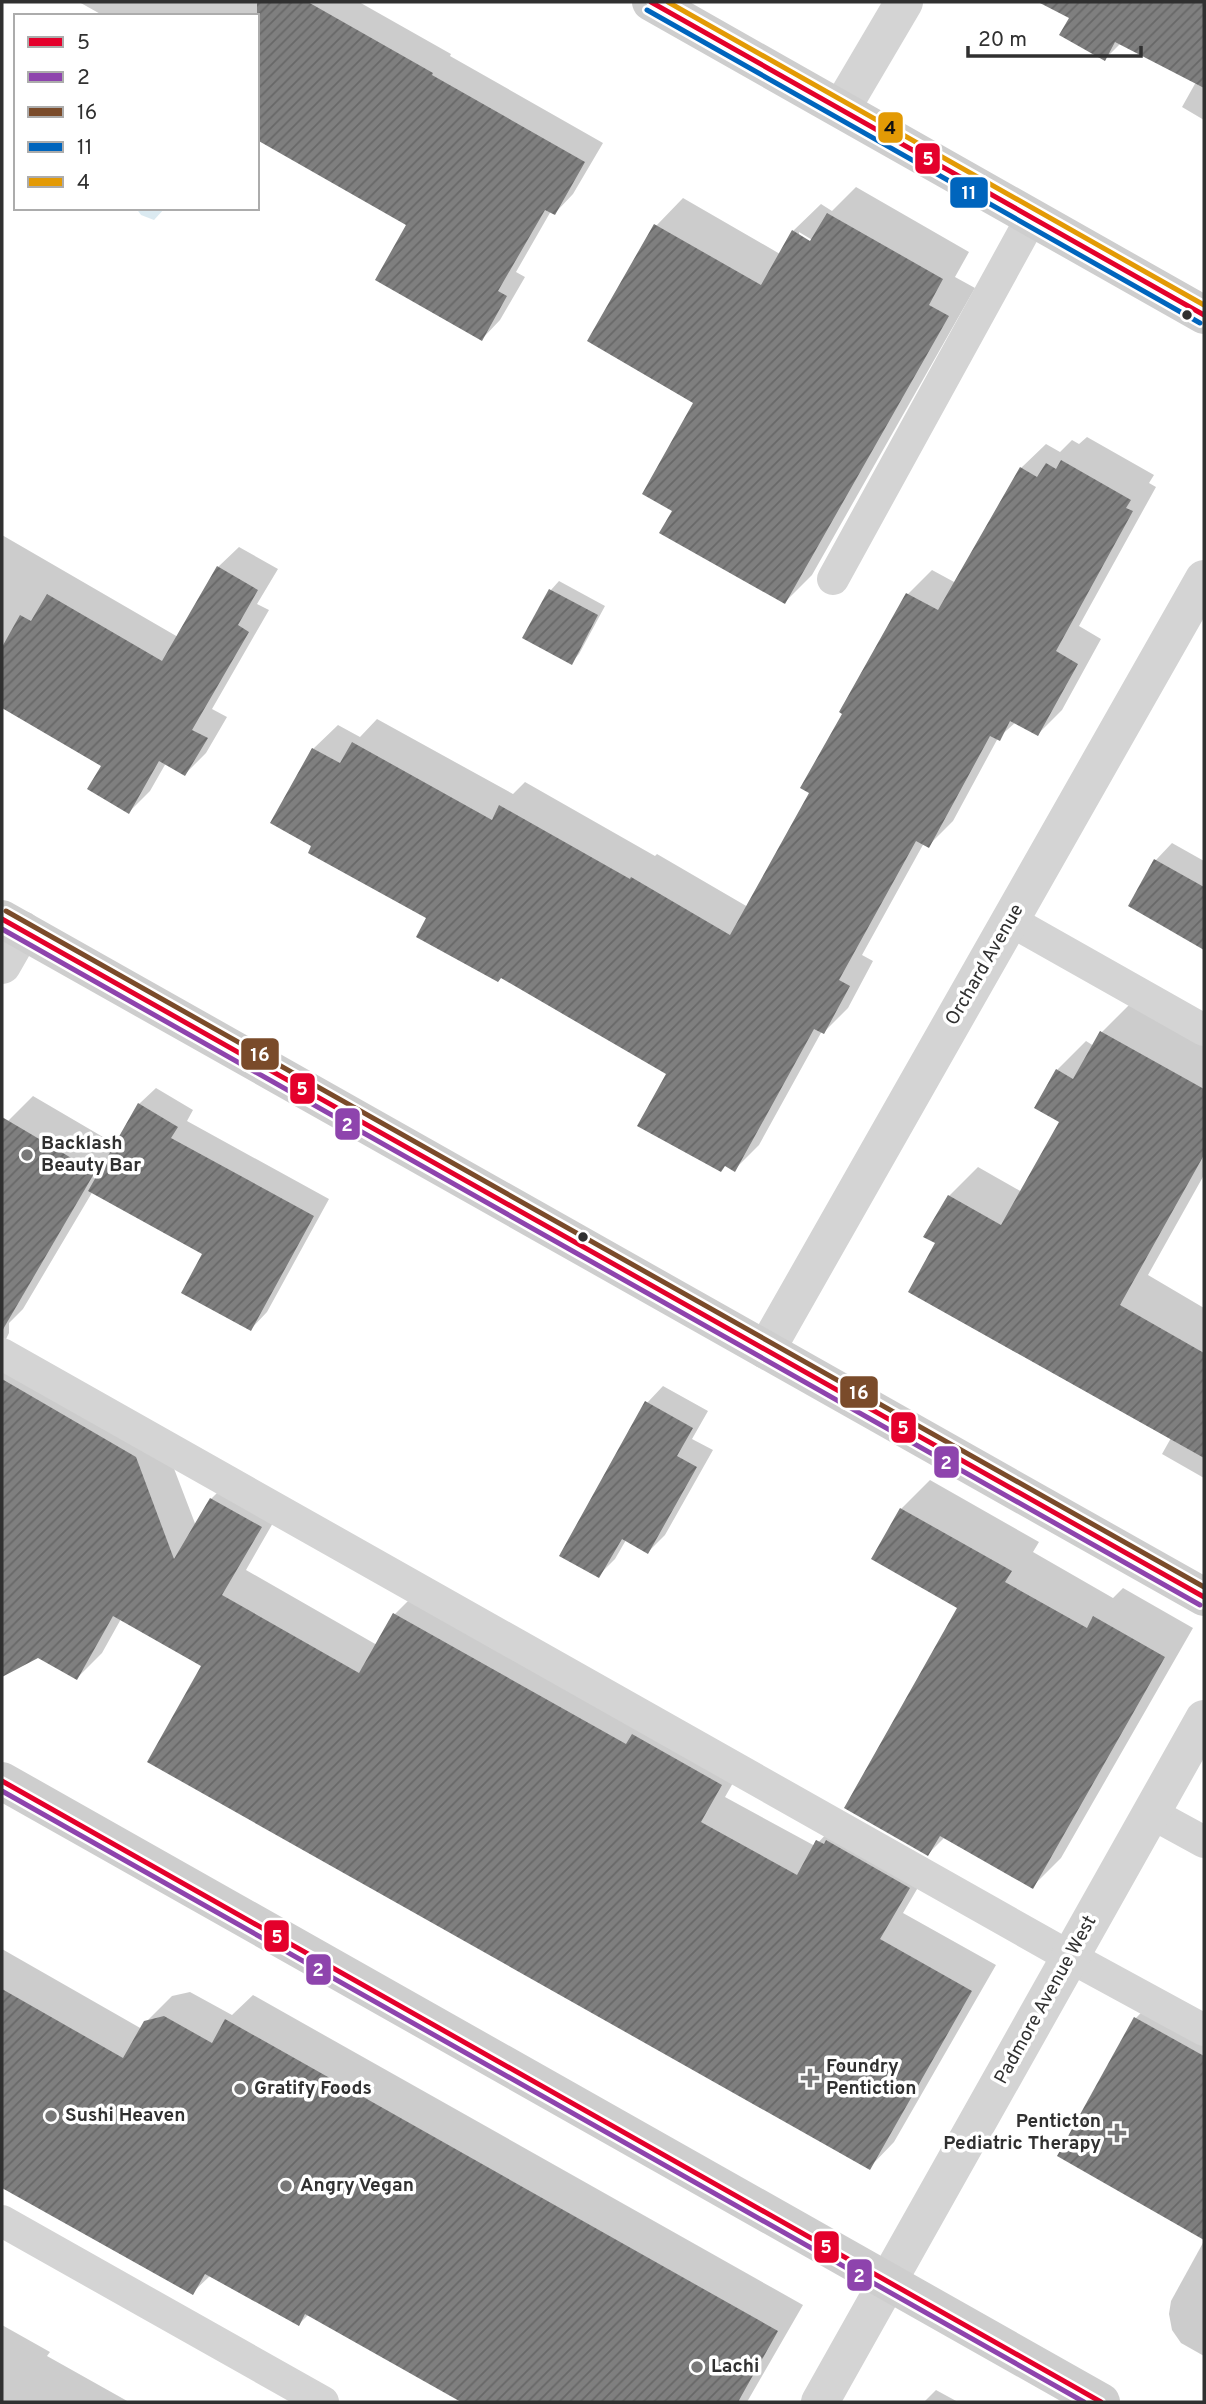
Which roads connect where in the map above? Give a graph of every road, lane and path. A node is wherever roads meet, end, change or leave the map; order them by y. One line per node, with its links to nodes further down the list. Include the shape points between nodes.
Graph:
1 (650, 2): 3 (main road)
2 (904, 2): 3 (street)
3 (841, 109): 4 (main road)
4 (1032, 217): 5 (main road); 6 (lane)
5 (1204, 315)
6 (833, 579)
7 (1204, 579): 8 (street, Orchard Avenue)
8 (1011, 920): 11 (lane); 12 (street, Orchard Avenue)
9 (12, 925): 10 (street); 12 (main road)
10 (2, 965)
11 (1204, 1030)
12 (766, 1350): 14 (main road)
13 (2, 1354): 19 (lane)
14 (1204, 1597)
15 (1204, 1718): 17 (street, Padmore Avenue West)
16 (2, 1781): 22 (main road)
17 (1151, 1813): 18 (lane); 19 (street, Padmore Avenue West)
18 (1204, 1842)
19 (1070, 1957): 20 (lane); 22 (street, Padmore Avenue West)
20 (1204, 2030)
21 (2, 2221): 23 (lane)
22 (888, 2282): 24 (street, Padmore Avenue West); 25 (main road)
23 (323, 2402)
24 (820, 2402)
25 (1101, 2402)

